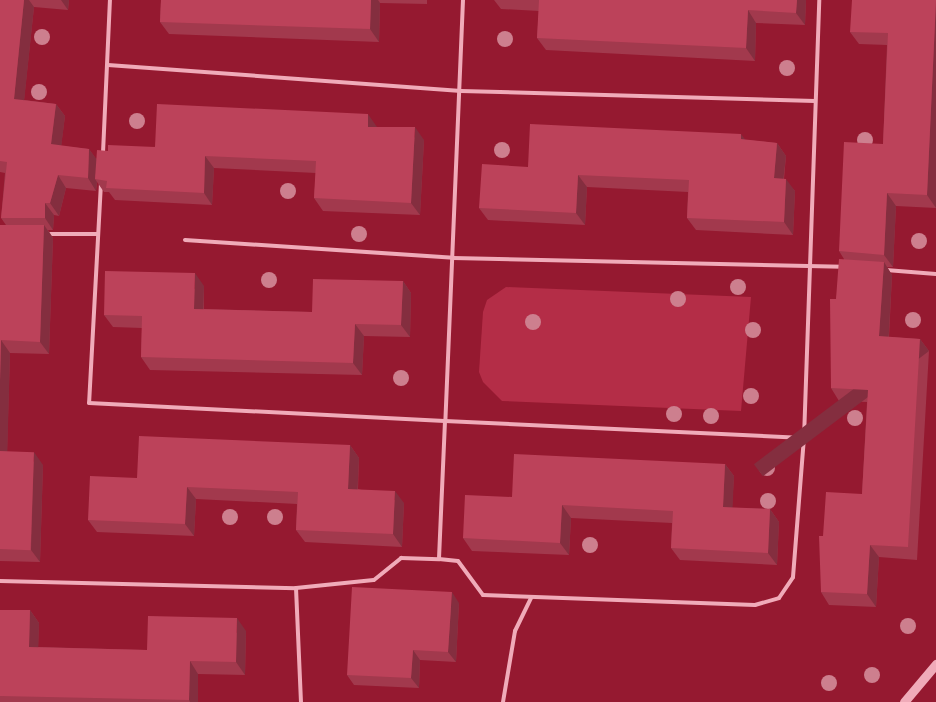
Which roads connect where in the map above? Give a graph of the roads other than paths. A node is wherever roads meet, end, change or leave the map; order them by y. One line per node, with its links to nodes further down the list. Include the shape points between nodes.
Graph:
1 (110, 0): 4 (lane)
2 (463, 0): 5 (lane)
3 (819, 0): 6 (lane)
4 (108, 65): 5 (lane); 7 (lane)
5 (460, 91): 6 (lane); 12 (lane)
6 (815, 102): 13 (lane)
7 (102, 164)
8 (101, 174): 10 (lane)
9 (39, 234): 10 (lane)
10 (98, 234): 17 (lane, via 89,403)
11 (184, 240): 12 (lane)
12 (453, 258): 13 (lane); 17 (lane)
13 (810, 265): 14 (lane); 18 (lane)
14 (849, 268)
15 (878, 270): 16 (lane)
16 (936, 274)
17 (445, 421): 18 (lane); 19 (lane)
18 (804, 438): 22 (lane, via 793,577 779,598 755,605)
19 (439, 559): 21 (lane, via 401,558 374,580); 22 (lane, via 458,561 483,595)
20 (0, 581): 21 (lane)
21 (296, 588): 24 (lane)
22 (531, 598): 25 (lane, via 515,631)
23 (936, 664): 26 (street)
24 (301, 702)
25 (503, 702)
26 (904, 702)

